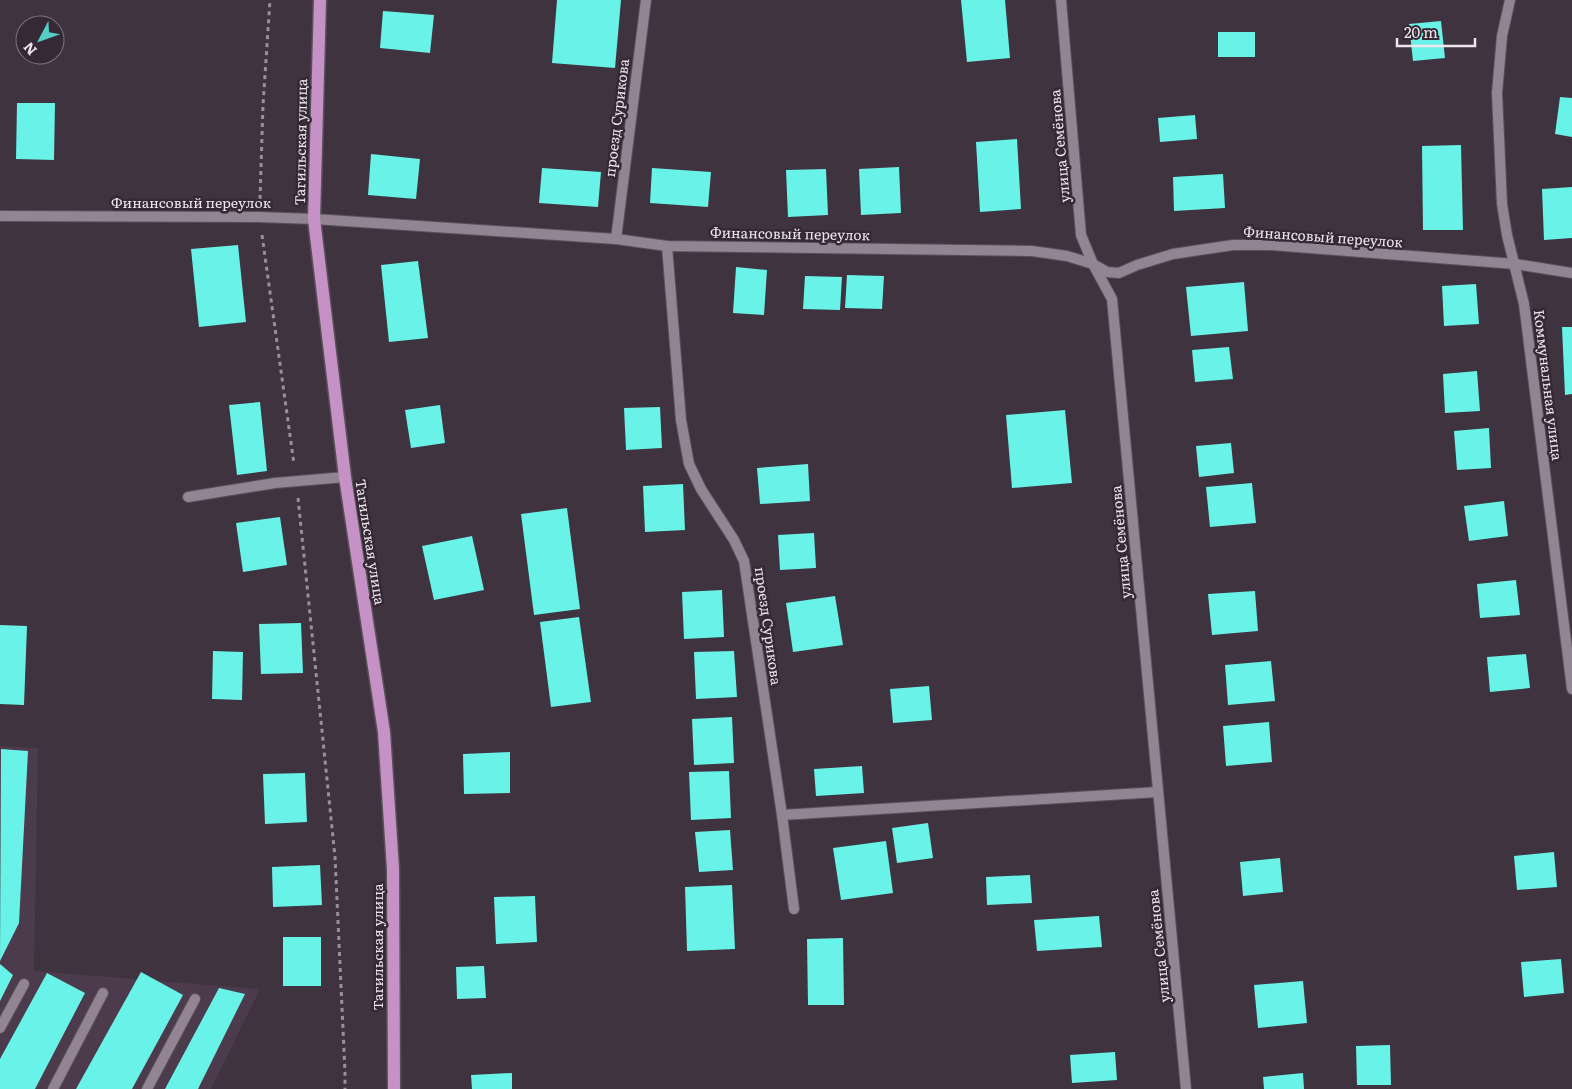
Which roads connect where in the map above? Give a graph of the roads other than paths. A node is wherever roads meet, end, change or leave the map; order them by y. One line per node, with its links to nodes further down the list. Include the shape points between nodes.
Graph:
1 (320, 0): 6 (main road, Тагильская улица)
2 (646, 0): 7 (street, проезд Сурикова)
3 (1061, 0): 9 (street, улица Семёнова, via 1081,235)
4 (1510, 0): 10 (street, Коммунальная улица, via 1502,36 1497,93 1502,204)
5 (0, 216): 6 (street, Финансовый переулок)
6 (314, 219): 7 (street, Финансовый переулок); 12 (main road, Тагильская улица)
7 (616, 238): 8 (street, Финансовый переулок)
8 (667, 246): 9 (street, Финансовый переулок, via 1032,251 1067,256); 16 (street, проезд Сурикова, via 681,420 690,464 701,489 734,540 744,562)
9 (1092, 264): 10 (street, Финансовый переулок, via 1107,272 1119,273 1173,254 1233,245 1272,245); 15 (street, улица Семёнова, via 1112,299)
10 (1515, 264): 11 (street, Финансовый переулок); 14 (street, Коммунальная улица, via 1524,304)
11 (1572, 273)
12 (345, 477): 13 (street, via 275,483); 24 (main road, Тагильская улица, via 384,732 393,869)
13 (188, 498)
14 (1572, 689)
15 (1158, 792): 16 (street); 25 (street, улица Семёнова)
16 (782, 815): 17 (street, проезд Сурикова)
17 (794, 909)
18 (24, 984): 21 (street)
19 (103, 993): 22 (street)
20 (195, 999): 23 (street)
21 (0, 1028)
22 (53, 1089)
23 (147, 1089)
24 (394, 1089)
25 (1186, 1089)

